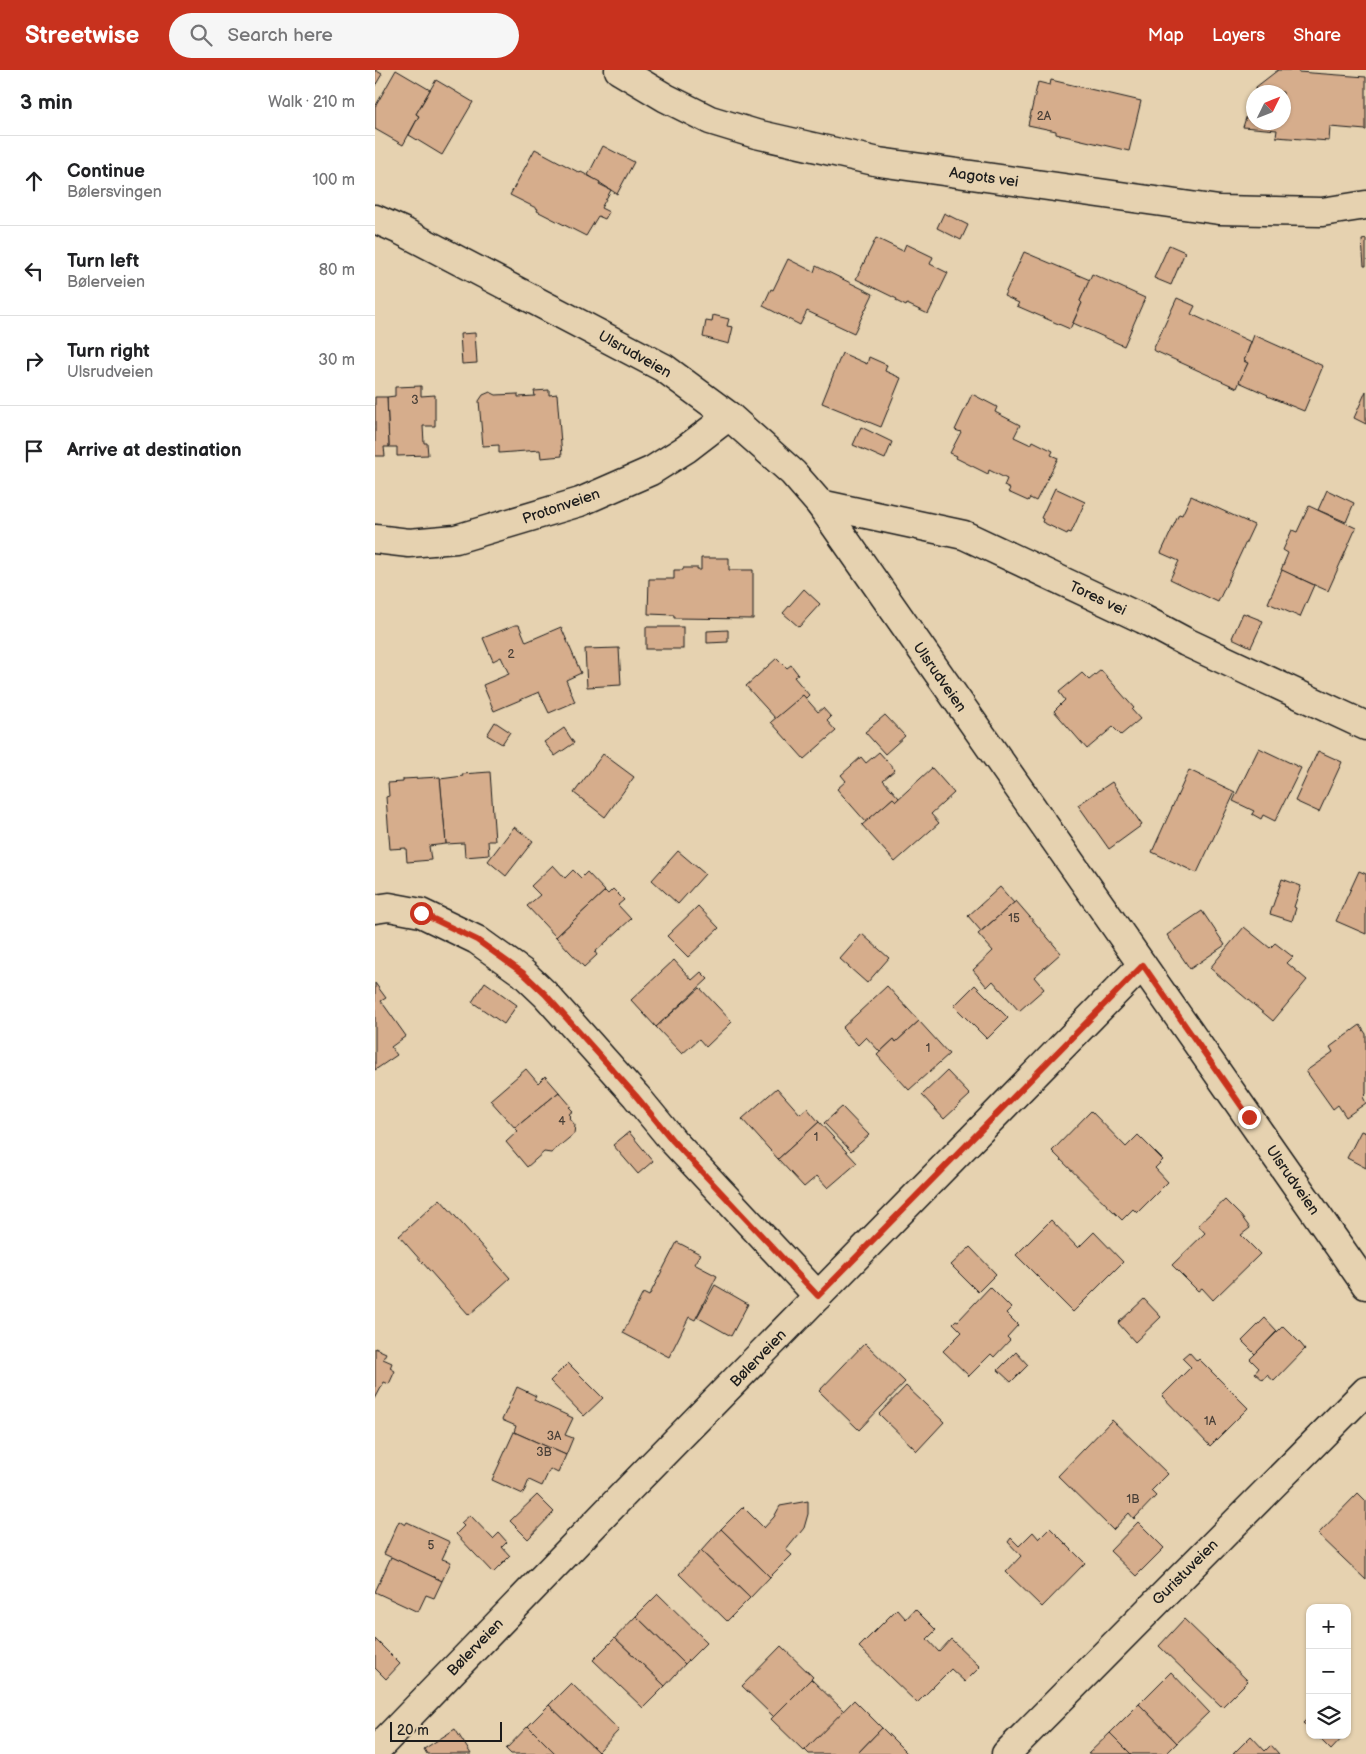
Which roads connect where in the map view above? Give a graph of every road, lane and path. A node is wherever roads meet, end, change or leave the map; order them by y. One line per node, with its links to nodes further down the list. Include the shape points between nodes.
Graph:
1 (619, 70): 2 (street, Aagots vei, via 710,120 879,162 1219,210 1322,212)
2 (1366, 205)
3 (375, 219): 4 (street, Ulsrudveien, via 664,368)
4 (729, 416): 5 (street, Ulsrudveien, via 793,474); 6 (street, Protonveien, via 651,471 580,502 456,539 409,543)
5 (819, 504): 7 (street, Tores vei, via 964,535); 9 (street, Ulsrudveien)
6 (375, 539)
7 (1366, 726)
8 (375, 909): 11 (street, via 421,913 477,940 523,973 673,1141)
9 (1143, 965): 10 (street, Ulsrudveien); 11 (street, Bølerveien)
10 (1366, 1285)
11 (818, 1296): 13 (street, Bølerveien)
12 (1366, 1390): 14 (street, Guristuveien)
13 (375, 1751)
14 (1006, 1754)

